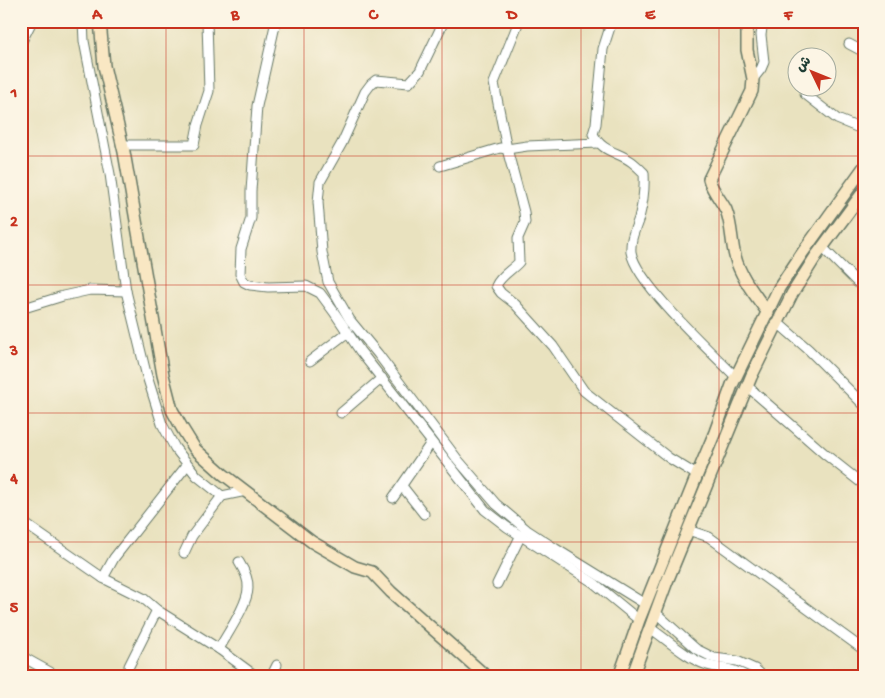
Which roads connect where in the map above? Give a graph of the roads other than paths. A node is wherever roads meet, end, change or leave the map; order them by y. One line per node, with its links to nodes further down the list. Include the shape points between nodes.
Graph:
1 (32, 21): 12 (street)
2 (83, 21): 27 (street, via 110,174)
3 (100, 21): 19 (street, via 104,66)
4 (207, 21): 19 (street, via 208,91 194,145)
5 (276, 21): 31 (street, via 257,106 251,218 241,248 240,274 250,285 306,286 320,293)
6 (444, 21): 55 (street, via 420,71 410,83 376,80 371,84 320,182 318,202 328,282 350,320 496,504 556,549)
7 (519, 21): 20 (street, via 494,84)
8 (599, 21): 11 (street)
9 (747, 21): 15 (street, via 747,50)
10 (763, 21): 15 (street, via 764,62)
11 (611, 24): 18 (street, via 603,49 594,134)
12 (21, 43)
13 (849, 44): 14 (street)
14 (864, 52)
15 (753, 79): 29 (street, via 752,91 709,179 725,209 739,266)
16 (810, 98): 17 (street, via 837,119)
17 (864, 130)
18 (598, 143): 20 (street); 34 (street, via 631,161 644,173 645,190 631,239 635,265 676,316)
19 (123, 145): 43 (street, via 172,410 196,449)
20 (506, 149): 21 (street); 40 (street, via 525,222 518,238 519,262 498,279 496,286 553,346 584,390 669,458)
21 (440, 166)
22 (864, 167): 23 (street)
23 (860, 180): 29 (street, via 789,273)
24 (864, 191): 25 (street)
25 (822, 247): 26 (street); 30 (street)
26 (864, 289)
27 (126, 291): 28 (street, via 90,290); 39 (street, via 162,424)
28 (21, 307)
29 (768, 313): 34 (street)
30 (778, 322): 35 (street); 36 (street)
31 (348, 332): 32 (street); 33 (street)
32 (310, 361)
33 (382, 378): 37 (street); 38 (street)
34 (736, 378): 40 (street)
35 (747, 386): 41 (street); 49 (street)
36 (864, 405)
37 (341, 413)
38 (431, 442): 42 (street); 50 (street, via 485,510)
39 (187, 465): 44 (street); 53 (street, via 114,558)
40 (697, 475): 47 (street)
41 (864, 485)
42 (402, 486): 45 (street); 46 (street)
43 (246, 491): 44 (street); 68 (street, via 312,542 355,567 372,572)
44 (222, 496): 51 (street, via 192,536)
45 (393, 498)
46 (424, 514)
47 (682, 514): 49 (street); 55 (street)
48 (21, 521): 53 (street)
49 (691, 524): 57 (street); 61 (street)
50 (522, 535): 54 (street); 58 (street, via 594,583)
51 (184, 553)
52 (239, 562): 60 (street, via 248,587 246,600)
53 (103, 578): 56 (street, via 143,598)
54 (497, 584)
55 (645, 604): 58 (street)
56 (157, 610): 60 (street); 64 (street)
57 (656, 613): 59 (street); 72 (street, via 696,649 714,658 737,661)
58 (639, 620): 69 (street)
59 (650, 628): 70 (street); 71 (street, via 692,658 707,665 734,669)
60 (219, 649): 66 (street)
61 (864, 650)
62 (21, 656): 65 (street)
63 (277, 665): 67 (street)
64 (129, 666)
65 (59, 677)
66 (257, 677)
67 (272, 677)
68 (487, 677)
69 (619, 677)
70 (632, 677)
71 (748, 677)
72 (764, 677)

